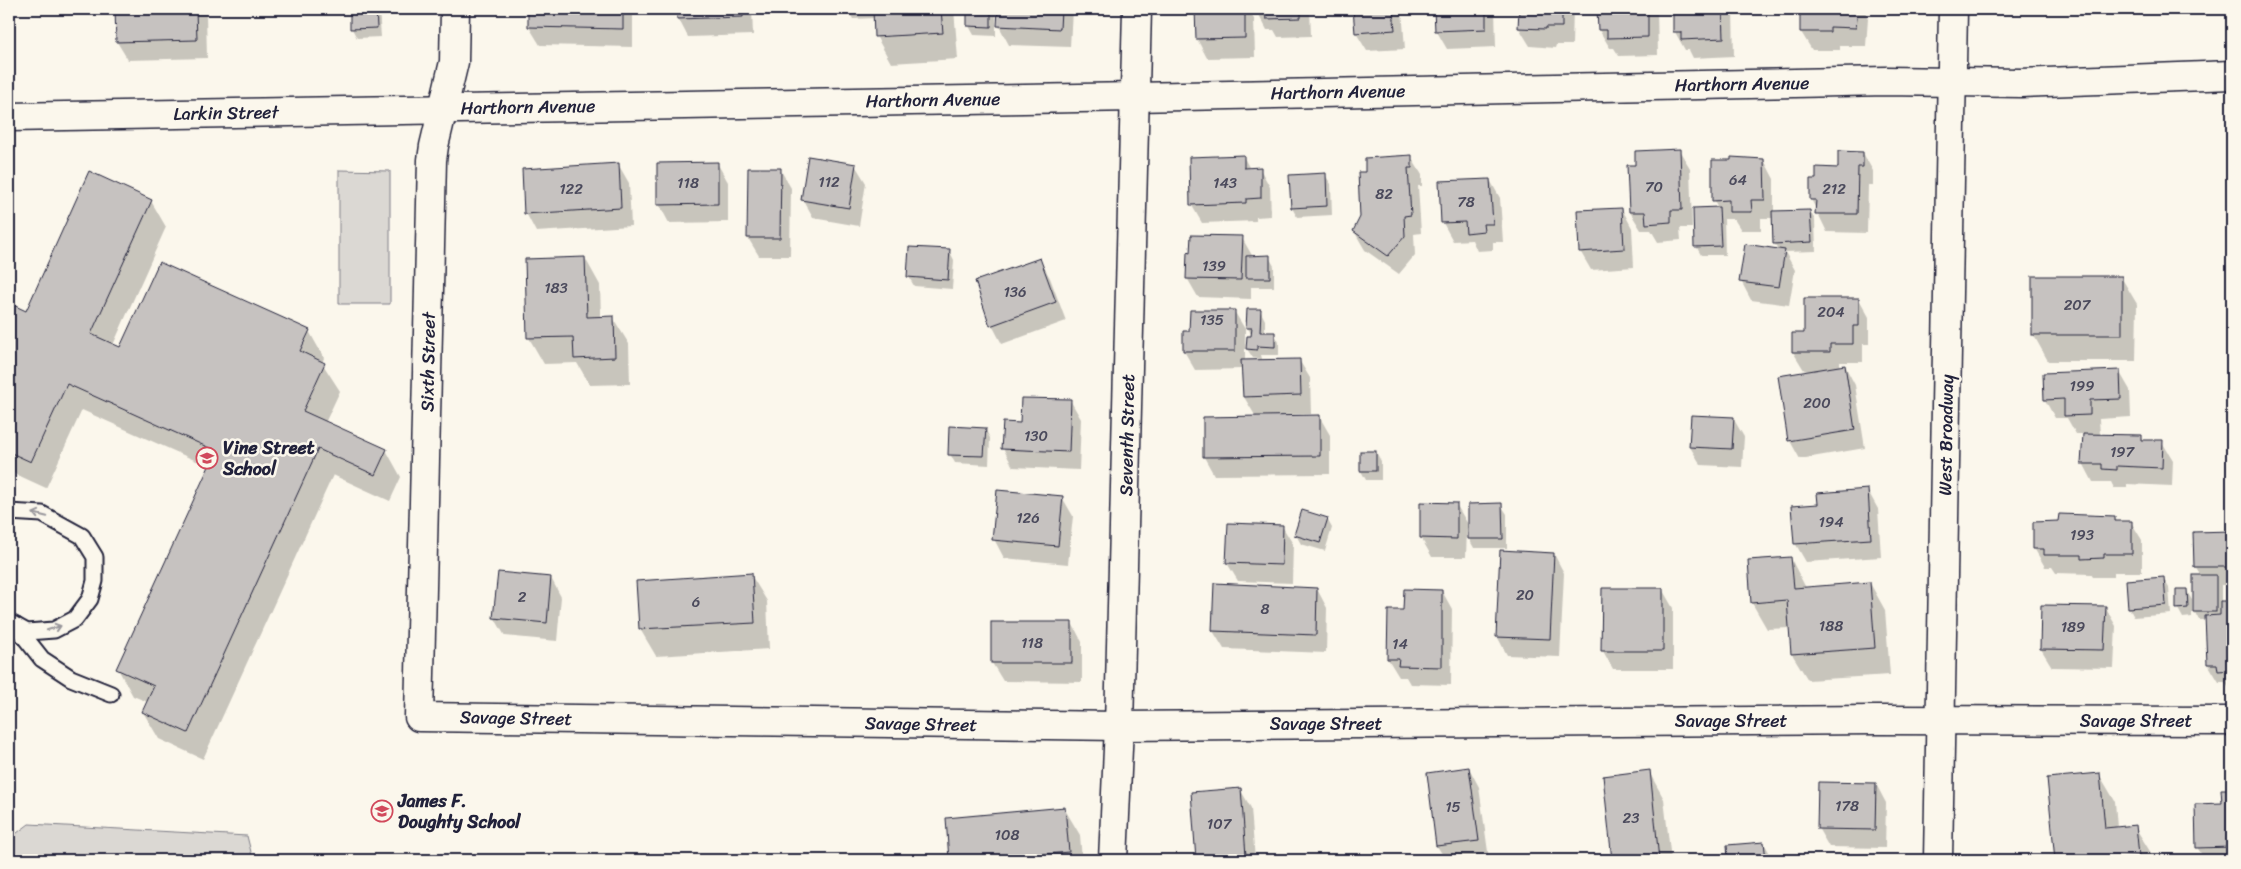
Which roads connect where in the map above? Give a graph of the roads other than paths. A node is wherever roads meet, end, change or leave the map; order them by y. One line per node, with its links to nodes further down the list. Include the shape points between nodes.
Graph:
1 (455, 9): 7 (street, Sixth Street, via 454,62)
2 (1138, 9): 6 (street, Seventh Street)
3 (1953, 9): 5 (street, West Broadway)
4 (2232, 75): 5 (street, Harthorn Avenue, via 2021,83)
5 (1952, 82): 6 (street, Harthorn Avenue); 13 (street, West Broadway)
6 (1135, 97): 7 (street, Harthorn Avenue); 15 (street, Seventh Street)
7 (443, 109): 8 (street, Larkin Street); 12 (street, Sixth Street, via 432,160)
8 (9, 117)
9 (9, 512): 10 (lane, one-way to 9, via 28,632 54,630 75,619 90,599 95,581 95,558 82,536 42,514)
10 (12, 623): 11 (lane, via 42,659 71,678)
11 (111, 694)
12 (419, 717): 15 (street, Savage Street)
13 (1941, 720): 14 (street, Savage Street); 15 (street, Savage Street); 17 (street, West Broadway)
14 (2232, 722)
15 (1119, 726): 16 (street, Seventh Street)
16 (1113, 860)
17 (1938, 860)

